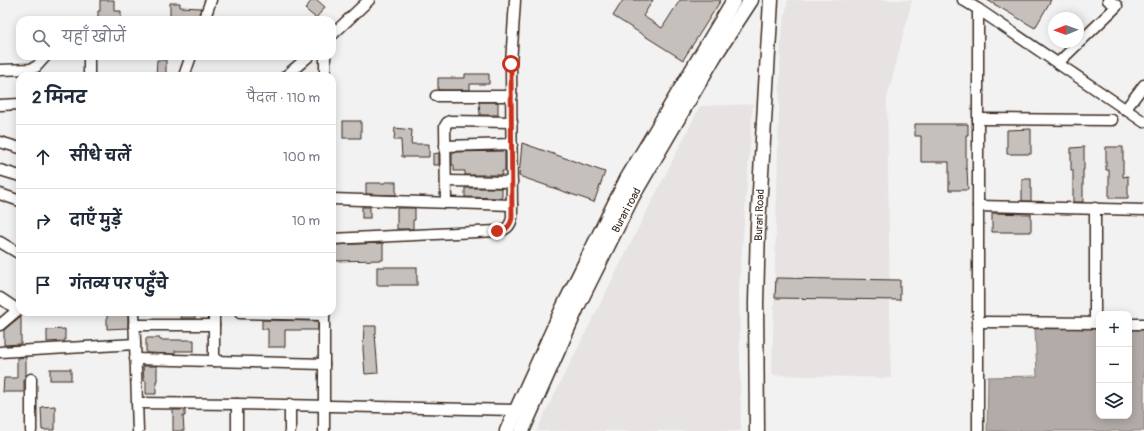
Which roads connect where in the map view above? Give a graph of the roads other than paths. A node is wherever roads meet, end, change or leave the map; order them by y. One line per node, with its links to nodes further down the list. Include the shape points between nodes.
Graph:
1 (211, 0): 10 (street)
2 (369, 0): 11 (street)
3 (515, 0): 25 (street)
4 (734, 0): 76 (main road, Burari road, via 627,179)
5 (750, 0): 77 (main road, Burari road, via 632,197 578,305)
6 (771, 0): 85 (main road, Burari Road, via 758,226)
7 (962, 0): 9 (street)
8 (1108, 0): 17 (street, via 1117,6)
9 (978, 9): 17 (street); 29 (street)
10 (205, 16)
11 (336, 31)
12 (42, 60): 18 (street, via 30,69)
13 (89, 60): 19 (street)
14 (190, 60): 20 (street)
15 (304, 60): 21 (street)
16 (325, 60): 22 (street)
17 (1058, 63): 28 (street)
18 (0, 70)
19 (89, 72)
20 (185, 72)
21 (291, 72)
22 (325, 72)
23 (1144, 86): 28 (street)
24 (436, 96): 25 (street)
25 (512, 96): 31 (street)
26 (16, 104): 27 (street)
27 (0, 105)
28 (1125, 110): 32 (street)
29 (978, 119): 30 (street); 46 (street)
30 (1112, 120)
31 (512, 122): 34 (street); 35 (street, via 447,122)
32 (1144, 122)
33 (0, 142): 36 (street)
34 (512, 144): 35 (street); 40 (street)
35 (445, 146): 39 (street)
36 (16, 147)
37 (0, 170): 38 (street)
38 (16, 175)
39 (446, 181): 40 (street); 44 (street)
40 (512, 182): 45 (street)
41 (0, 194): 43 (street)
42 (336, 199): 44 (street)
43 (16, 200)
44 (446, 203): 45 (street)
45 (512, 205): 49 (street, via 511,224 504,230)
46 (978, 206): 47 (street); 59 (street)
47 (1095, 208): 48 (street); 54 (street)
48 (1144, 210)
49 (336, 239)
50 (0, 242): 51 (street)
51 (16, 252)
52 (0, 298): 53 (street)
53 (16, 307)
54 (1097, 311)
55 (16, 312): 63 (street)
56 (134, 316): 64 (street)
57 (214, 316): 65 (street)
58 (324, 316): 70 (street)
59 (978, 322): 60 (street); 86 (street)
60 (1096, 323)
61 (1132, 324): 62 (street)
62 (1144, 324)
63 (0, 325)
64 (134, 325): 65 (street); 66 (street)
65 (214, 325): 69 (street)
66 (135, 344): 67 (street); 68 (street)
67 (0, 352)
68 (135, 359): 69 (street); 72 (street)
69 (214, 361): 70 (street)
70 (324, 364): 75 (street)
71 (31, 379): 78 (street)
72 (137, 403): 73 (street); 79 (street)
73 (238, 404): 74 (street); 80 (street)
74 (290, 404): 75 (street); 81 (street)
75 (324, 405): 76 (street); 82 (street)
76 (517, 410): 77 (street); 83 (main road, Burari road)
77 (530, 414): 84 (main road, Burari road)
78 (30, 431)
79 (138, 431)
80 (238, 431)
81 (290, 431)
82 (324, 431)
83 (507, 431)
84 (522, 431)
85 (757, 431)
86 (978, 431)

